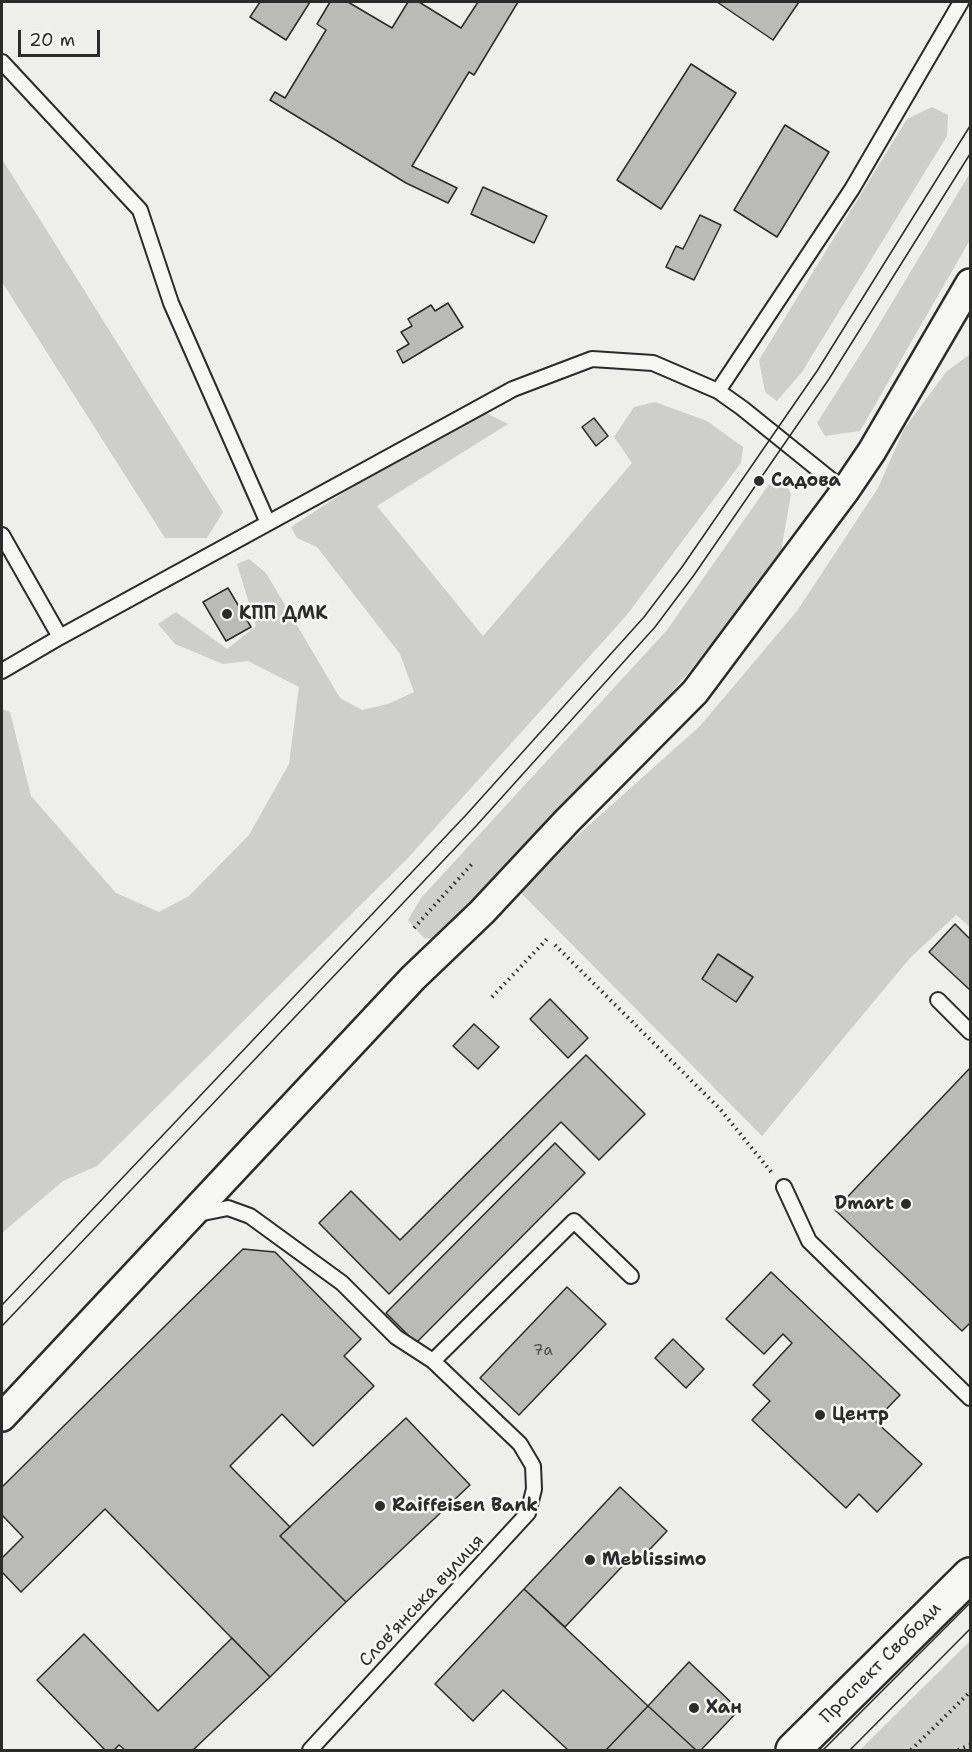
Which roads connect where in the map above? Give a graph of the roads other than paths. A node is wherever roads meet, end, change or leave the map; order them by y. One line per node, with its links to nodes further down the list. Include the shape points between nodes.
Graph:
1 (961, 2): 4 (lane, via 852,189)
2 (2, 62): 6 (lane, via 140,210 171,303)
3 (970, 283): 5 (street, via 873,451)
4 (718, 392): 5 (lane); 6 (lane, via 653,363 592,359 513,389)
5 (845, 491): 13 (street, via 695,692 413,978)
6 (268, 523): 8 (lane)
7 (2, 536): 8 (lane)
8 (60, 637): 9 (lane)
9 (2, 671)
10 (938, 1000): 11 (lane)
11 (970, 1032)
12 (784, 1187): 16 (lane, via 809,1242)
13 (189, 1216): 15 (lane, Словʼянська вулиця, via 228,1208 250,1215 342,1283 396,1336); 17 (street)
14 (631, 1276): 15 (lane, via 573,1221)
15 (433, 1361): 19 (lane, Словʼянська вулиця, via 520,1444 533,1466 534,1489 528,1513)
16 (970, 1398)
17 (2, 1417)
18 (970, 1575): 20 (main road, Проспект Свободи)
19 (310, 1750)
20 (793, 1750)

